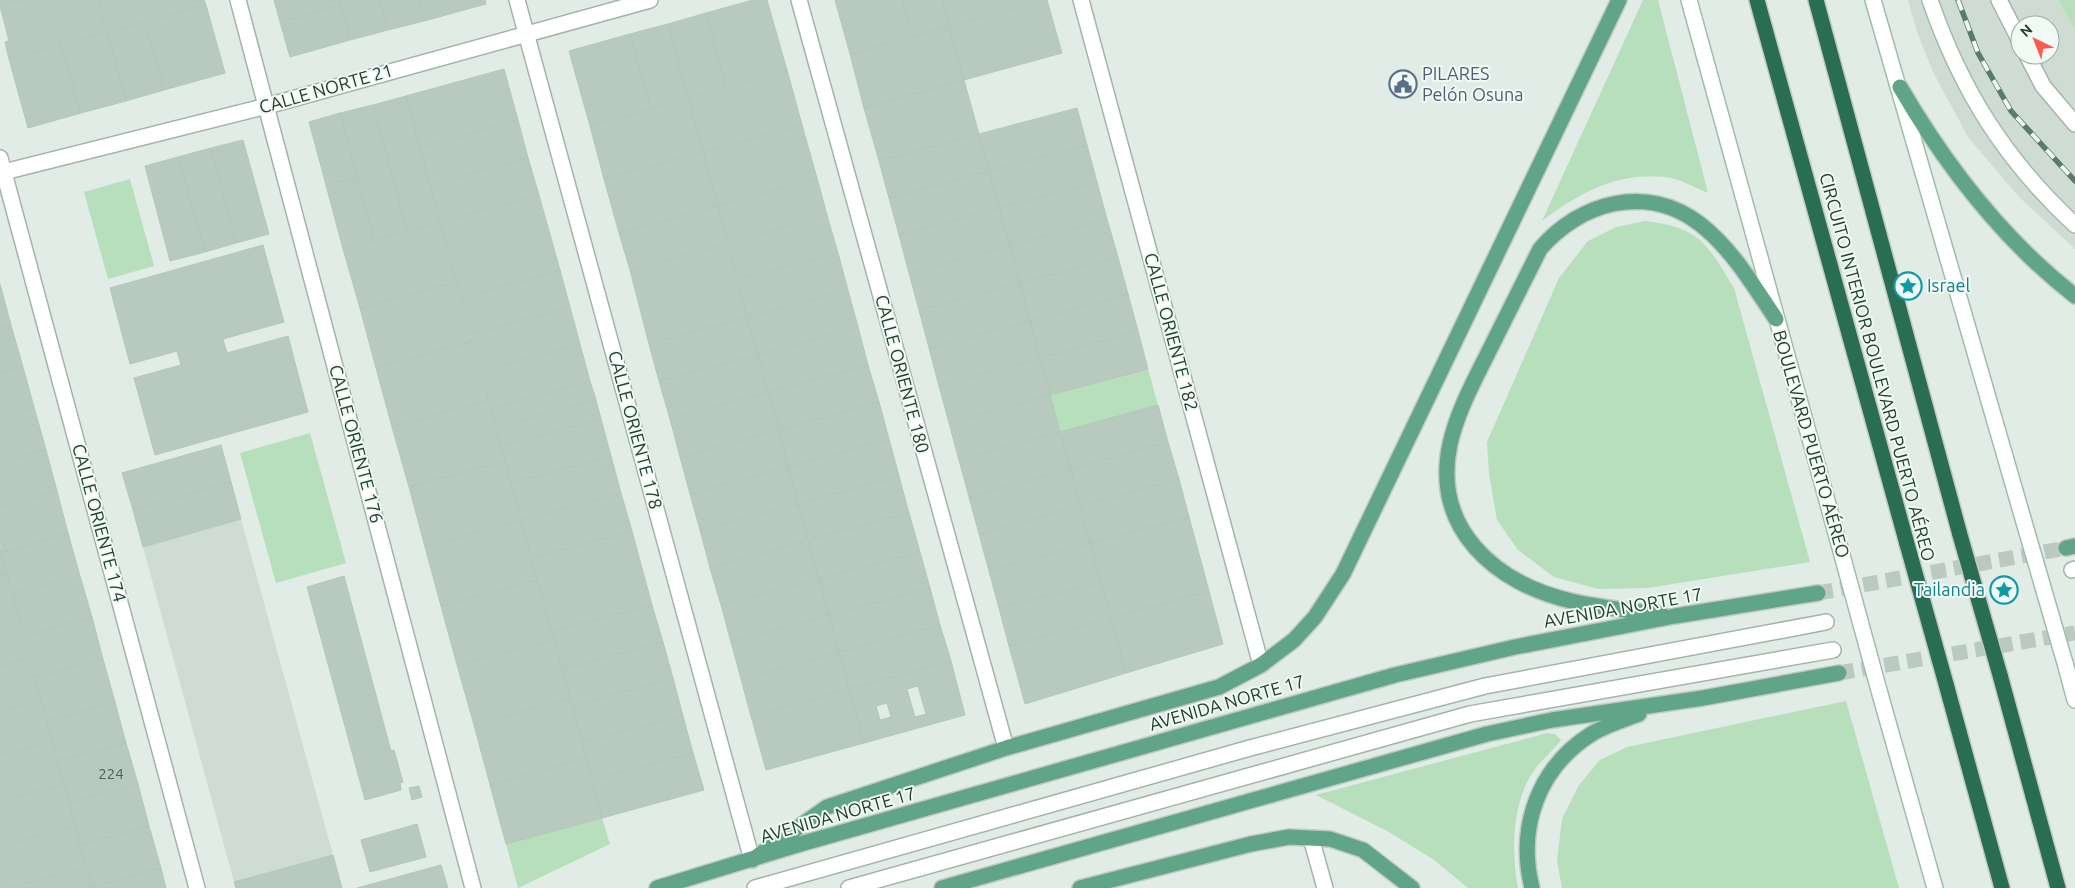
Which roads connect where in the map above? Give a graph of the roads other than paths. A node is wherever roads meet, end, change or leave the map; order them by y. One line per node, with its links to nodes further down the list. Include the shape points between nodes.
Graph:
1 (238, 0): 17 (street, CALLE ORIENTE 176)
2 (517, 0): 14 (street, CALLE ORIENTE 178)
3 (650, 0): 14 (street, CALLE NORTE 21)
4 (799, 0): 31 (street, CALLE ORIENTE 180)
5 (1081, 0): 27 (street, CALLE ORIENTE 182)
6 (1619, 0): 27 (main road, via 1343,574 1315,617 1294,640)
7 (1689, 0): 22 (street, BOULEVARD PUERTO AÉREO)
8 (1757, 0): 45 (highway, CIRCUITO INTERIOR BOULEVARD PUERTO AÉREO, bridge)
9 (1816, 0): 46 (highway, CIRCUITO INTERIOR BOULEVARD PUERTO AÉREO, bridge)
10 (1873, 0): 16 (street)
11 (1930, 0): 20 (street, via 1964,84 1987,124 2046,198)
12 (1999, 0): 13 (street)
13 (2010, 21)
14 (526, 33): 17 (street, CALLE NORTE 21); 33 (street, CALLE ORIENTE 178)
15 (2032, 65): 18 (street, via 2043,86)
16 (1900, 88): 21 (main road, via 1925,131 1986,210 2052,278); 29 (street, bridge)
17 (267, 106): 19 (street, CALLE NORTE 21); 35 (street, CALLE ORIENTE 176)
18 (2075, 124)
19 (1, 168): 34 (street, CALLE ORIENTE 174)
20 (2075, 225)
21 (2075, 296)
22 (1776, 319): 24 (main road, via 1733,257 1699,223 1682,213 1645,202 1606,205 1569,221 1540,248 1462,407 1450,444 1449,492 1458,523 1475,550 1500,570 1549,595 1572,602); 44 (street, BOULEVARD PUERTO AÉREO, bridge)
23 (1818, 593): 24 (main road, AVENIDA NORTE 17)
24 (1675, 616): 33 (main road, AVENIDA NORTE 17, via 1515,647 1395,675)
25 (1826, 622): 37 (street, via 1484,686)
26 (1833, 650): 38 (street, via 1470,714)
27 (1261, 665): 31 (main road, via 1219,688)
28 (1839, 673): 30 (main road)
29 (2075, 700)
30 (1673, 702): 39 (main road, via 1552,720 1487,734); 43 (main road, via 1594,732 1575,745 1555,767 1535,799 1529,821 1527,870)
31 (1006, 748): 33 (main road, via 827,807)
32 (1312, 838): 40 (main road, via 1289,836 1251,844); 41 (street); 42 (main road, via 1330,839 1363,850)
33 (752, 860): 36 (main road, AVENIDA NORTE 17)
34 (197, 888)
35 (473, 888)
36 (657, 888)
37 (755, 888)
38 (849, 888)
39 (942, 888)
40 (1080, 888)
41 (1325, 888)
42 (1412, 888)
43 (1532, 888)
44 (1935, 888)
45 (2002, 888)
46 (2058, 888)

